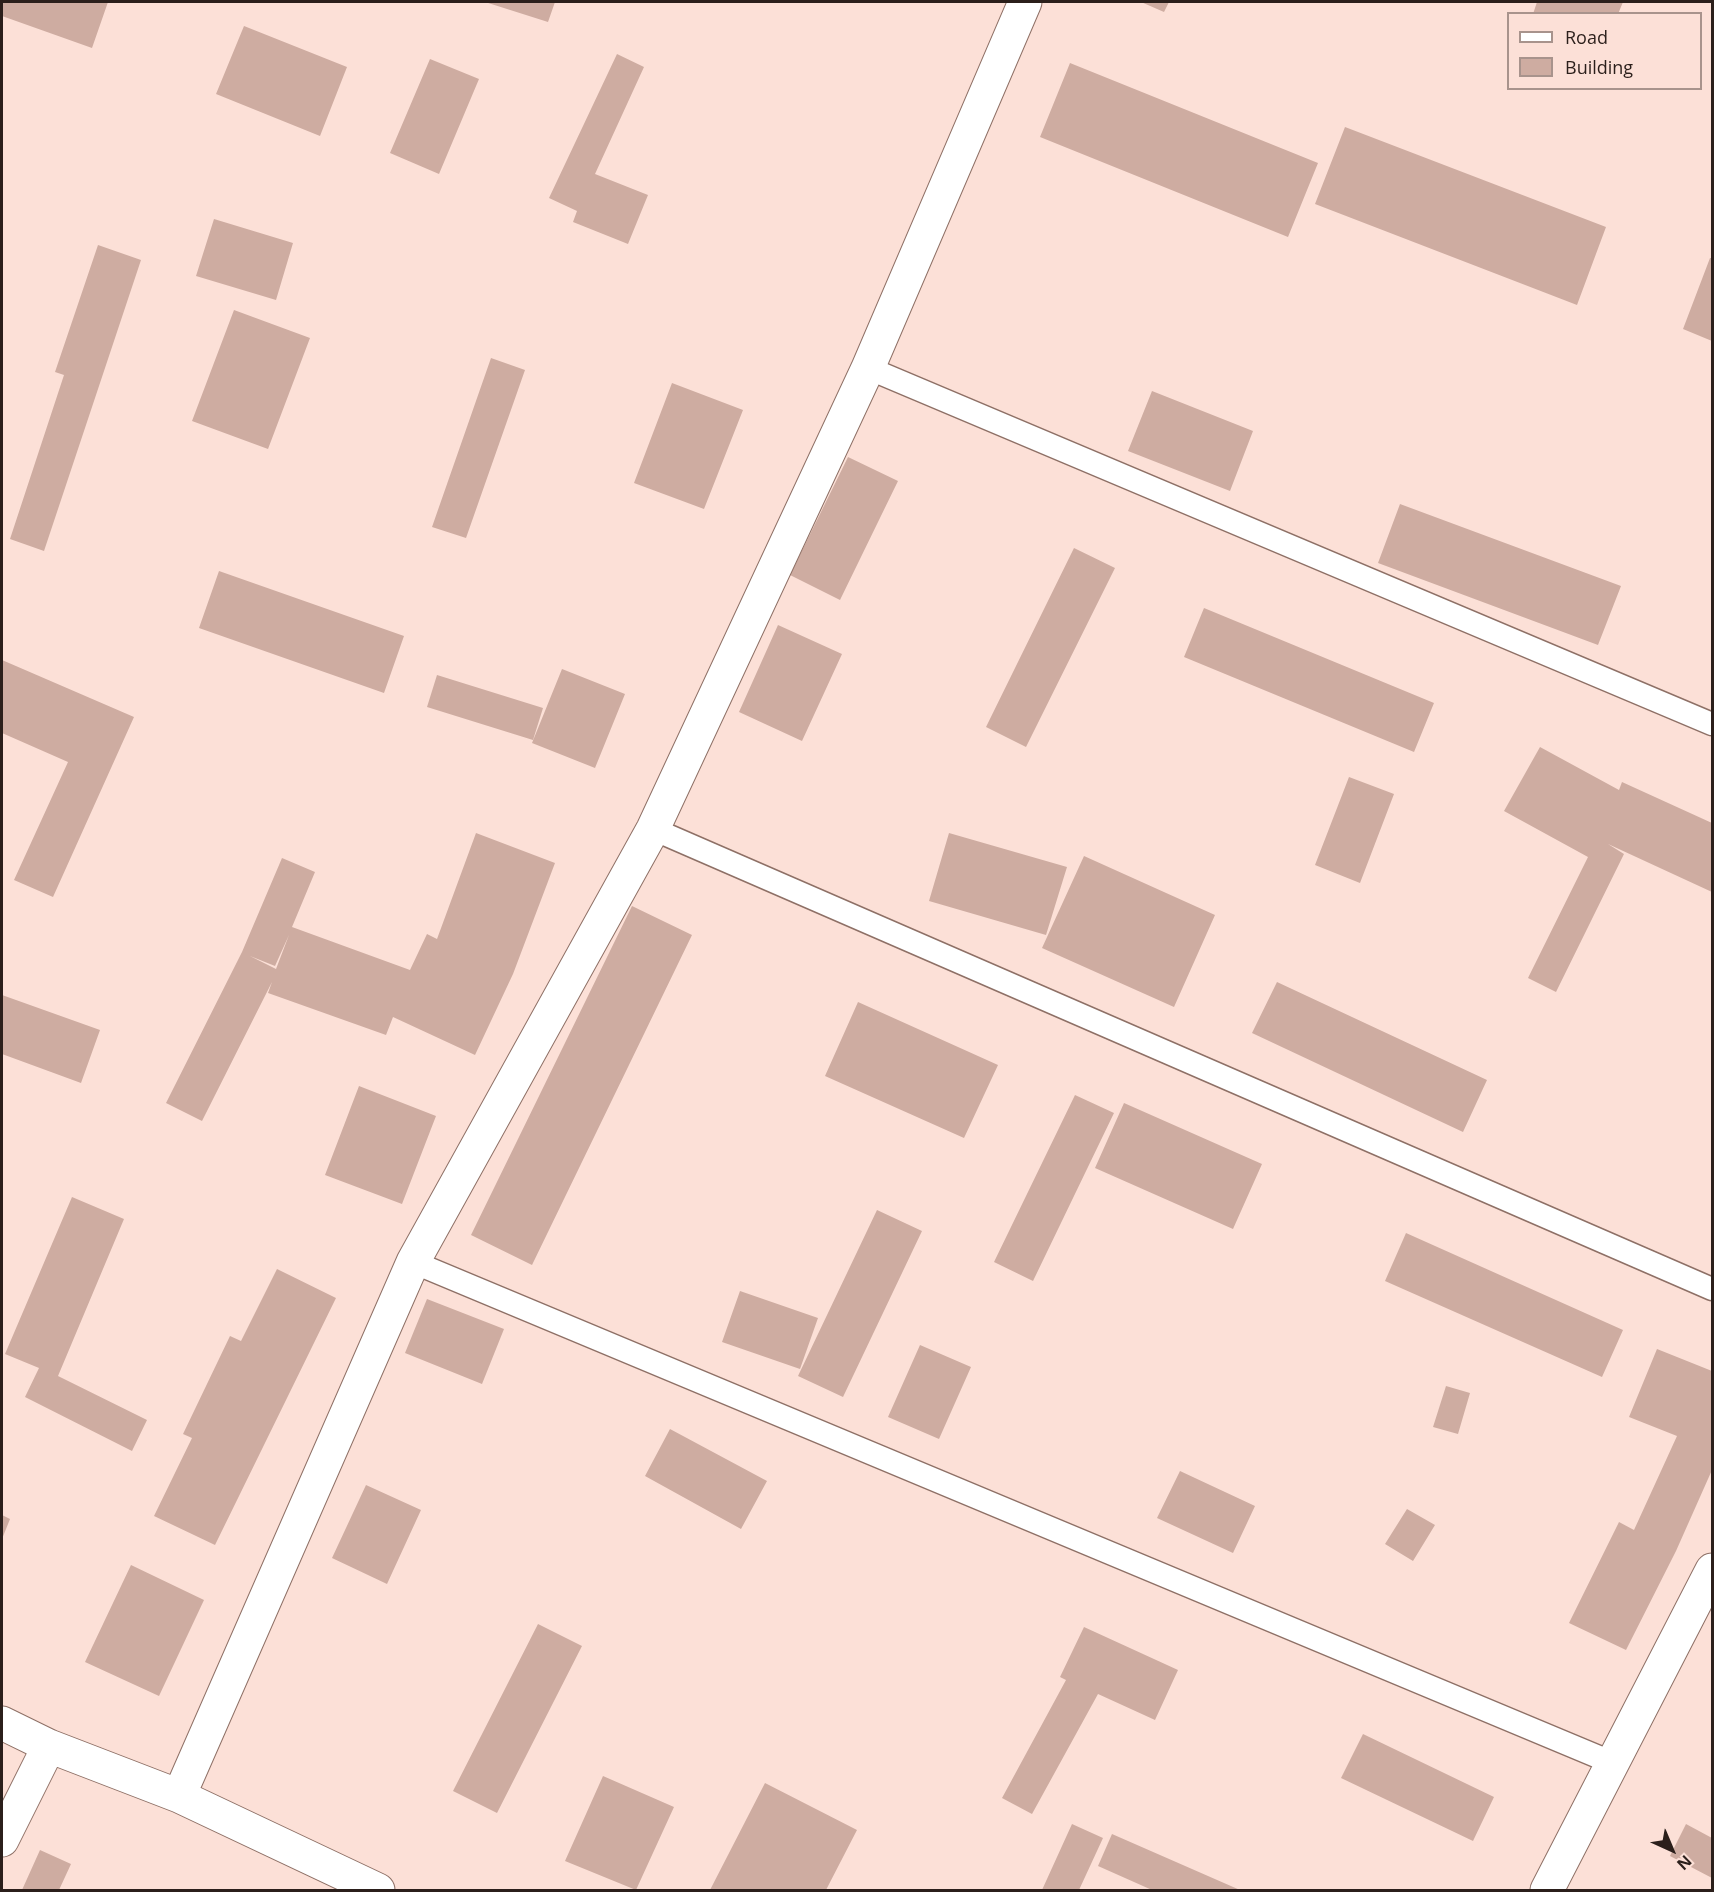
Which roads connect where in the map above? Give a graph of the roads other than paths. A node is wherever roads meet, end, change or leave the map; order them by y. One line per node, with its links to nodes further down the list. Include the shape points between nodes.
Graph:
1 (1025, 2): 2 (street)
2 (868, 368): 3 (lane); 4 (street)
3 (1713, 724)
4 (653, 829): 5 (street); 6 (lane)
5 (413, 1262): 10 (lane); 11 (street)
6 (1713, 1289)
7 (1713, 1570): 10 (street)
8 (2, 1723): 9 (street)
9 (49, 1746): 11 (street); 12 (street)
10 (1613, 1763): 14 (street)
11 (179, 1796): 13 (street)
12 (2, 1840)
13 (378, 1890)
14 (1547, 1890)

